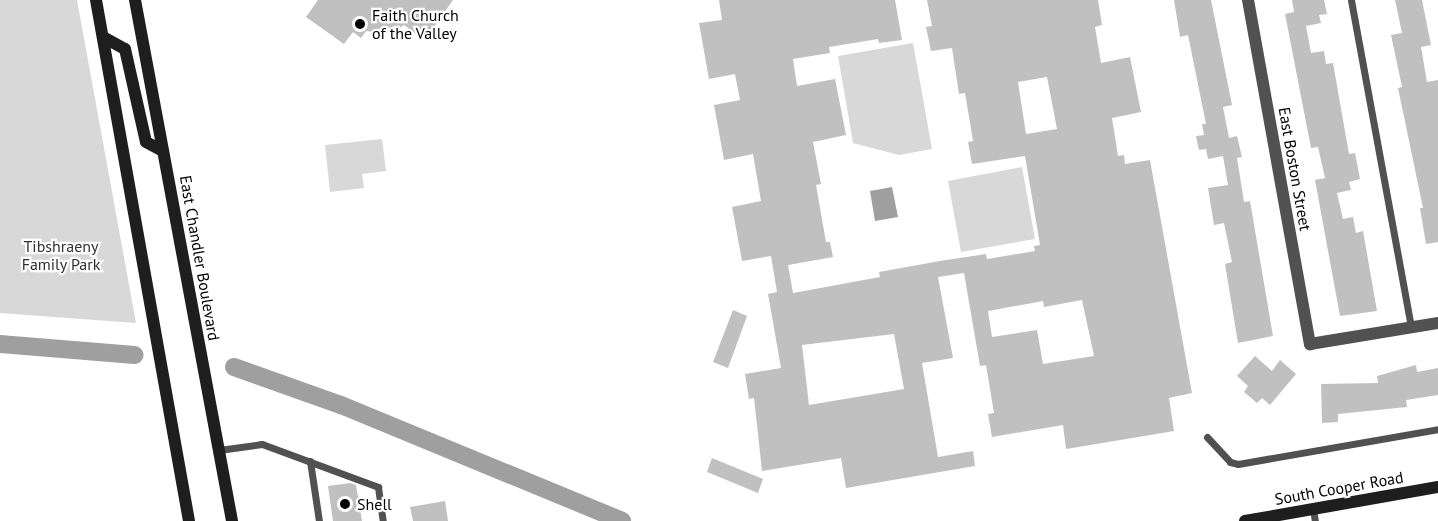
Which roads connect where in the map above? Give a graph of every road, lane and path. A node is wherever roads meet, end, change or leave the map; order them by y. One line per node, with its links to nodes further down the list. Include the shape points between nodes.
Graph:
1 (96, 0): 5 (main road)
2 (135, 0): 6 (main road, East Chandler Boulevard)
3 (1248, 0): 8 (street, East Boston Street, via 1310,344)
4 (1351, 0): 8 (lane)
5 (103, 37): 6 (main road, via 124,49 146,142); 15 (main road)
6 (163, 151): 11 (main road, East Chandler Boulevard)
7 (1438, 323): 8 (street)
8 (1411, 327)
9 (1438, 429): 10 (lane, via 1238,464 1230,462)
10 (1206, 437)
11 (219, 450): 12 (lane, via 262,444); 16 (main road, East Chandler Boulevard)
12 (310, 461): 17 (lane); 18 (lane, via 378,487)
13 (1438, 487): 14 (main road, South Cooper Road)
14 (1314, 515): 19 (main road, South Cooper Road)
15 (189, 521)
16 (232, 521)
17 (319, 521)
18 (383, 521)
19 (1245, 521)

